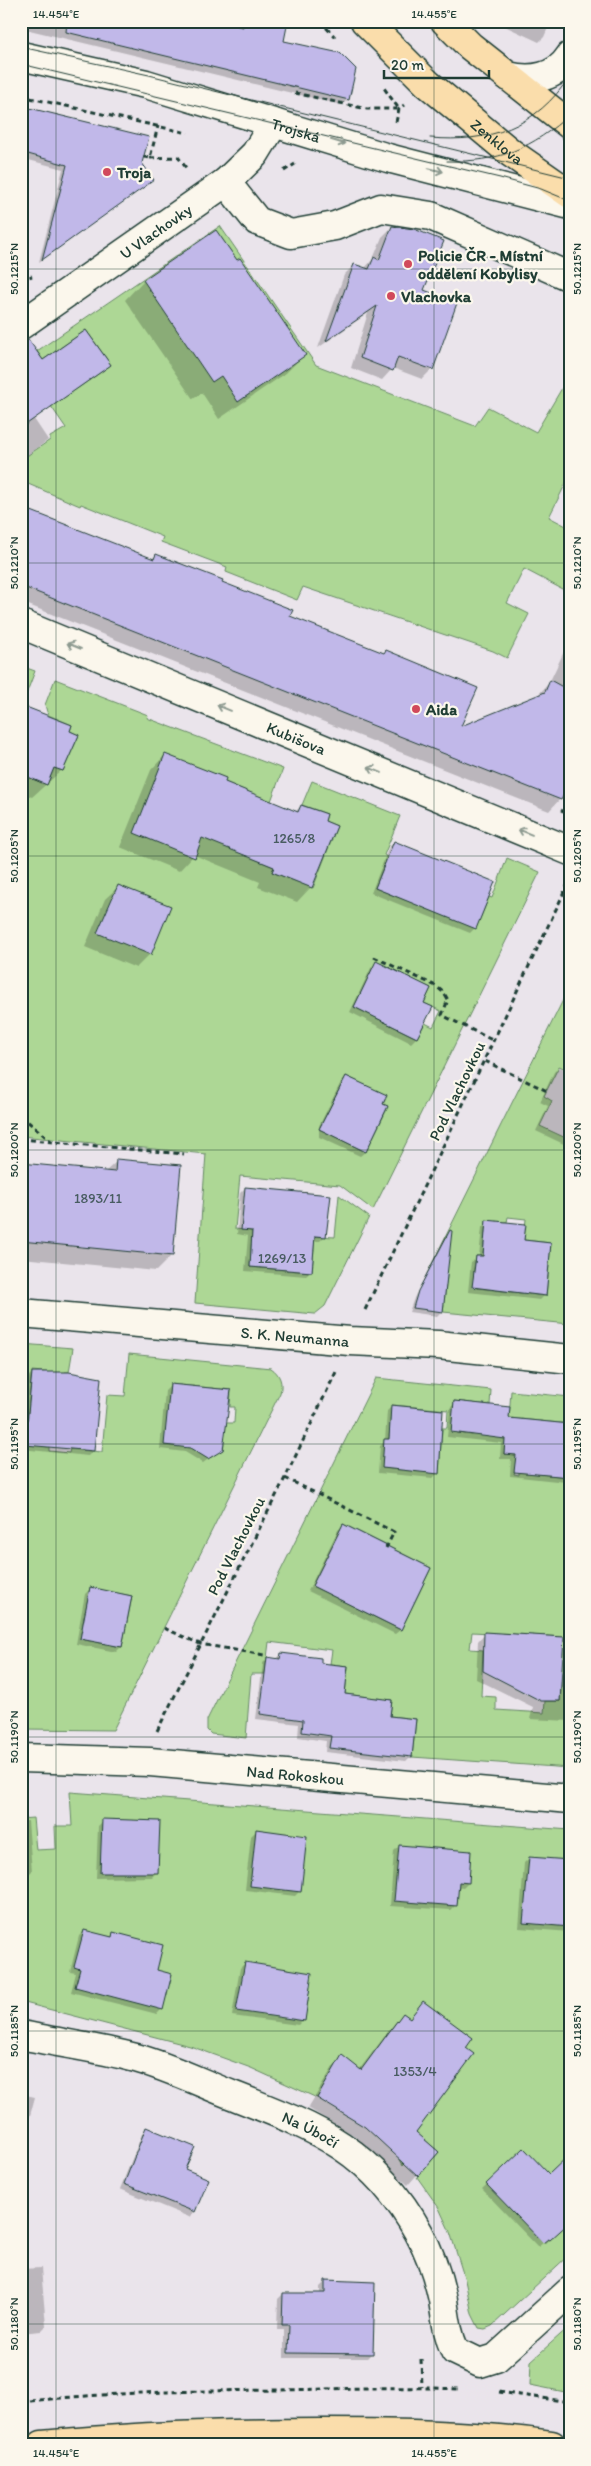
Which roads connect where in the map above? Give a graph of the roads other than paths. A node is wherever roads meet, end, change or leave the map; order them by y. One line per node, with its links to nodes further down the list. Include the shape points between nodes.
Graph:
1 (365, 21): 9 (main road, Zenklova, via 418,93)
2 (445, 21): 5 (main road)
3 (21, 56): 6 (street, Trojská, via 146,84)
4 (570, 56): 5 (street, via 550,74 536,79)
5 (508, 76): 7 (main road)
6 (274, 124): 8 (street, U Vlachovky, via 255,154); 10 (street, Trojská, one-way to 10, via 388,158)
7 (570, 125)
8 (226, 182): 11 (street, via 257,221 291,234 335,226 381,208 431,216); 12 (street, U Vlachovky)
9 (570, 194)
10 (570, 205)
11 (570, 277)
12 (21, 325)
13 (21, 624): 14 (street, Kubišova, one-way to 13)
14 (570, 851)
15 (21, 1313): 16 (street, S. K. Neumanna, via 350,1341 438,1345)
16 (570, 1359)
17 (21, 1758): 18 (street, Nad Rokoskou, via 150,1762)
18 (570, 1799)
19 (21, 2035): 20 (street, Na Úbočí, via 138,2058 308,2125 361,2159 404,2207 420,2234 434,2266 447,2334 455,2352 480,2363 496,2358)
20 (570, 2291)
21 (42, 2445): 22 (main road, via 110,2438 258,2432 391,2432)
22 (552, 2445)

